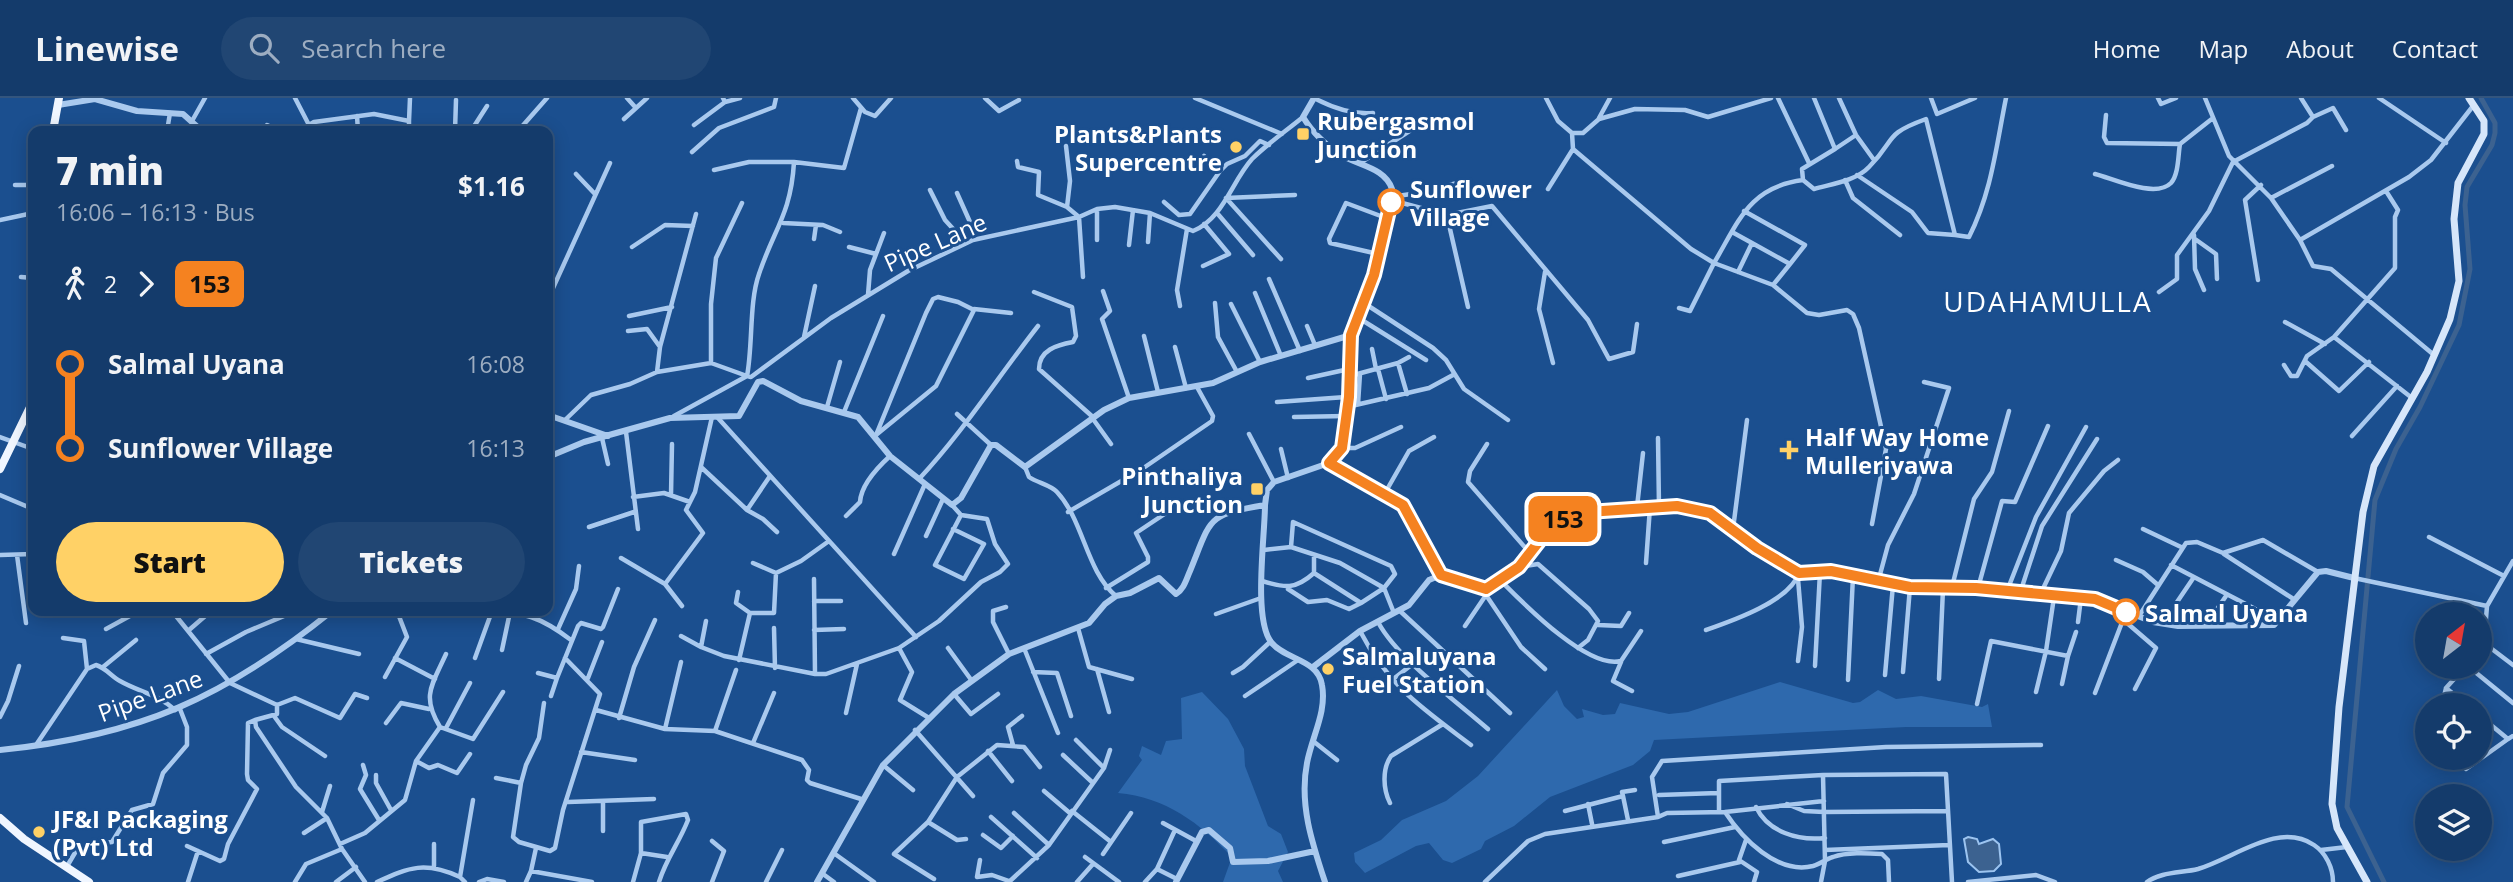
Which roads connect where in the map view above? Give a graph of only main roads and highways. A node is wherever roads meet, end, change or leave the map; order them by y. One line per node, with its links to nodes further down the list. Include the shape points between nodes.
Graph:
1 (2469, 98): 8 (main road, via 2483,121 2484,134 2458,183 2454,219 2459,281 2450,319 2374,466 2363,512 2332,804 2337,828)
2 (59, 101): 3 (main road)
3 (54, 126)
4 (28, 412): 5 (main road)
5 (0, 469)
6 (0, 818): 7 (main road)
7 (89, 882)
8 (2367, 882)

